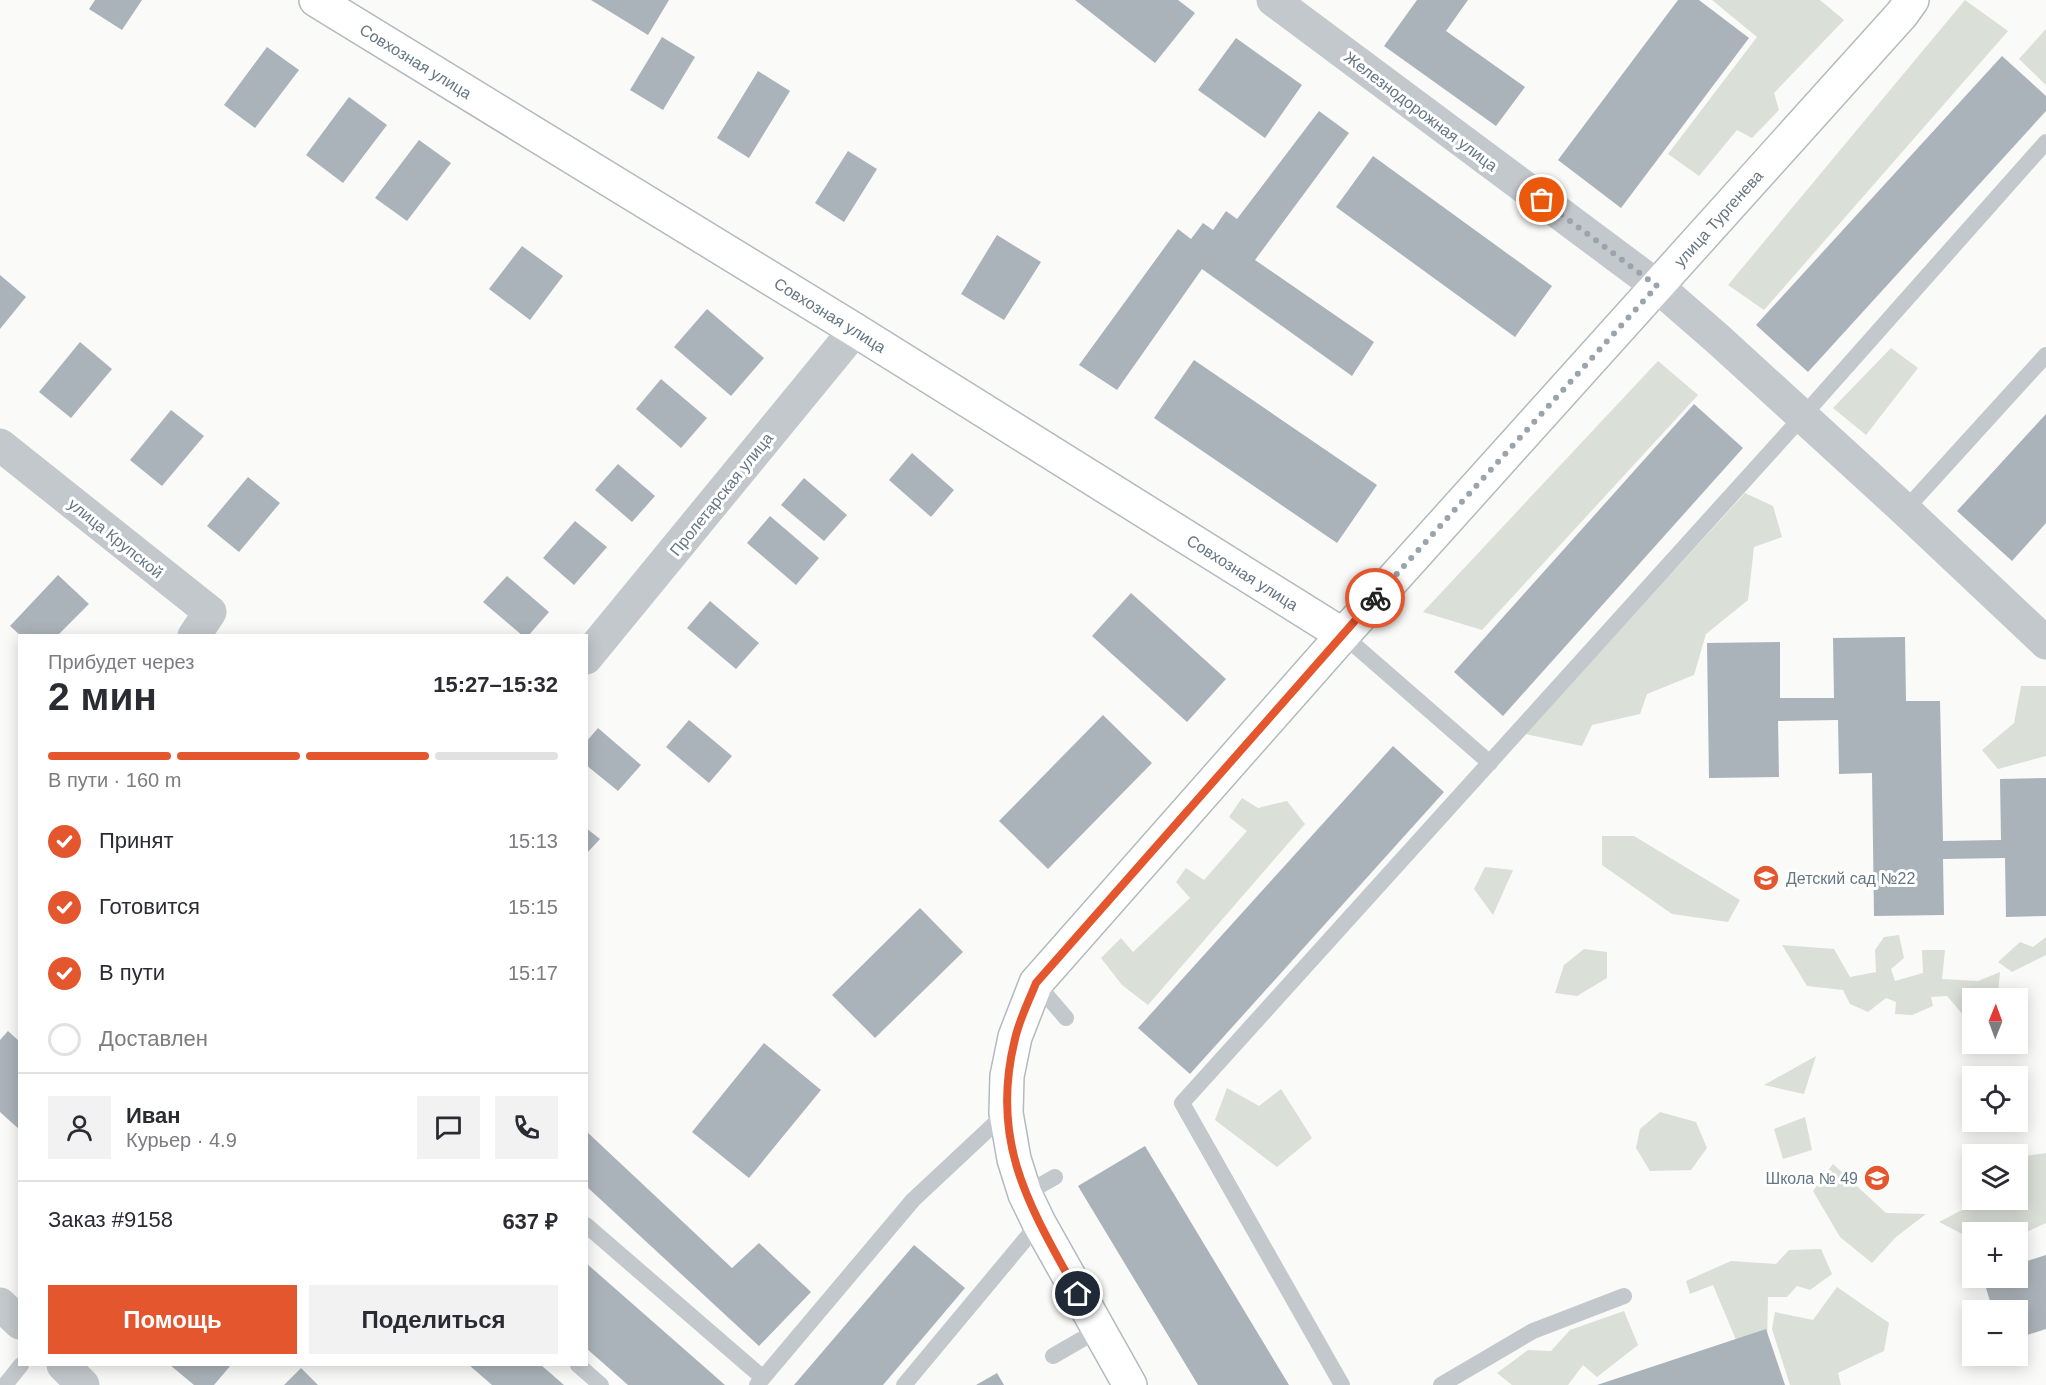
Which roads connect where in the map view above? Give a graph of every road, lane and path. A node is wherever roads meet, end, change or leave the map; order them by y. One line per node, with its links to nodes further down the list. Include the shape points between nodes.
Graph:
1 (316, 0): 6 (street, Совхозная улица)
2 (1273, 0): 5 (street, Железнодорожная улица)
3 (1906, 5): 5 (street, улица Тургенева)
4 (2046, 142): 8 (lane)
5 (1657, 286): 8 (street, Железнодорожная улица); 12 (street, улица Тургенева)
6 (855, 330): 12 (street, Совхозная улица); 14 (street, Пролетарская улица)
7 (2046, 355): 10 (lane)
8 (1802, 417): 10 (street, Железнодорожная улица); 15 (lane)
9 (0, 445): 11 (street, улица Крупской, via 210,612)
10 (1905, 510): 13 (street, Железнодорожная улица)
11 (195, 634)
12 (1343, 634): 15 (lane); 16 (street, улица Тургенева)
13 (2046, 643)
14 (588, 656)
15 (1490, 763): 37 (lane, via 1182,1103)
16 (1036, 983): 17 (lane); 18 (street, улица Тургенева, via 1015,1037 1007,1076)
17 (1066, 1018)
18 (1006, 1113): 20 (street, улица Тургенева); 31 (lane, via 913,1200)
19 (1055, 1177): 20 (lane)
20 (1025, 1194): 21 (street, улица Тургенева)
21 (1039, 1223): 26 (street, улица Тургенева); 36 (lane)
22 (588, 1227): 31 (lane)
23 (1624, 1296): 38 (lane, via 1533,1331)
24 (0, 1304): 25 (street)
25 (18, 1321)
26 (1098, 1330): 27 (lane); 32 (street, улица Тургенева)
27 (1053, 1356)
28 (20, 1366): 33 (lane)
29 (64, 1366): 34 (street)
30 (579, 1366): 35 (lane)
31 (760, 1381)
32 (1136, 1383)
33 (5, 1385)
34 (83, 1385)
35 (601, 1385)
36 (904, 1385)
37 (1342, 1385)
38 (1441, 1385)

